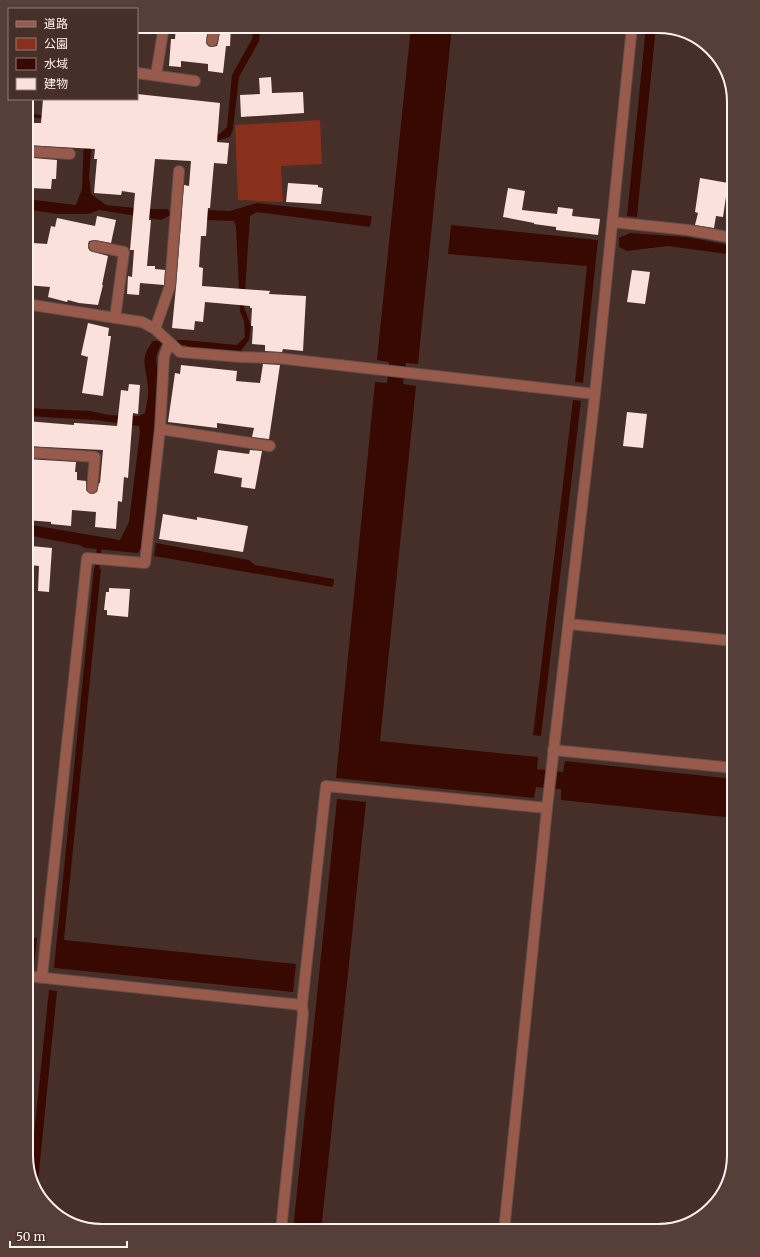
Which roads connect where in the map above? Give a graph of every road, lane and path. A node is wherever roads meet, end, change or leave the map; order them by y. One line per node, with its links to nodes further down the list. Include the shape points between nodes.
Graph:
1 (163, 33): 6 (street)
2 (213, 33): 4 (street)
3 (631, 33): 11 (street)
4 (212, 41)
5 (138, 73): 6 (street)
6 (156, 75): 7 (street)
7 (195, 81)
8 (33, 151): 9 (street)
9 (70, 154)
10 (179, 171): 16 (street, via 170,286)
11 (612, 222): 12 (street); 18 (street)
12 (727, 237)
13 (94, 246): 15 (street, via 124,252)
14 (33, 305): 15 (street)
15 (115, 318): 16 (street, via 142,322)
16 (155, 329): 17 (street)
17 (169, 345): 18 (street, via 180,352 276,358); 19 (street, via 164,358)
18 (595, 394): 23 (street)
19 (160, 430): 20 (street); 29 (street, via 145,563 87,558)
20 (270, 446)
21 (33, 453): 22 (street, via 95,457)
22 (92, 488)
23 (569, 624): 24 (street); 25 (street)
24 (727, 640)
25 (553, 750): 26 (street); 27 (street)
26 (727, 767)
27 (547, 808): 30 (street, via 326,786); 32 (street)
28 (33, 976): 29 (street)
29 (42, 977): 30 (street)
30 (302, 1005): 31 (street)
31 (282, 1224)
32 (505, 1224)

